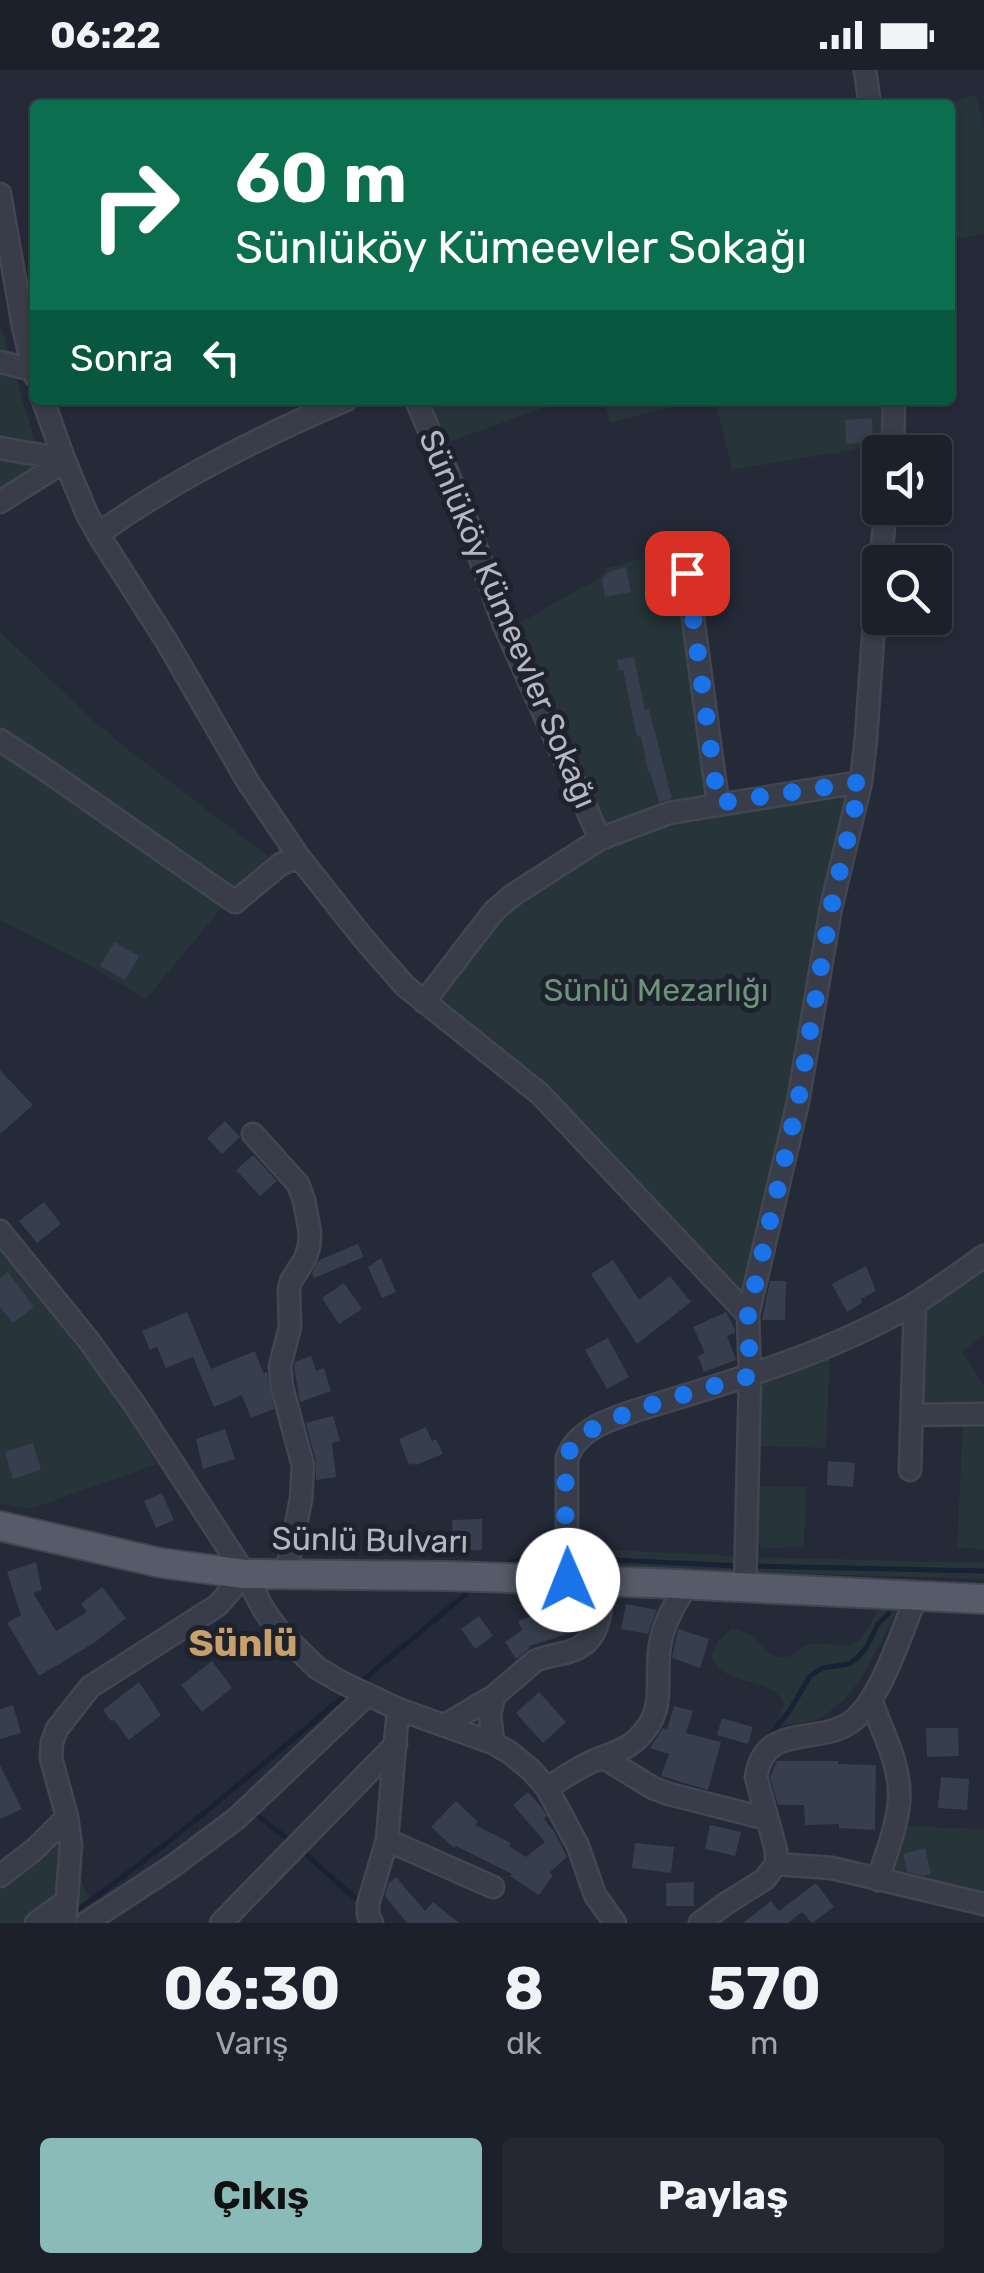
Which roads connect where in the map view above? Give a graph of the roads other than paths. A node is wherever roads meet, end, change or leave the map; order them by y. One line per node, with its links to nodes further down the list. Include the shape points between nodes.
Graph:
1 (865, 70): 2 (street)
2 (869, 100)
3 (0, 194): 4 (street)
4 (30, 352)
5 (0, 362): 6 (street)
6 (30, 372)
7 (46, 405): 13 (street)
8 (335, 405): 16 (street, via 208,465)
9 (418, 405): 21 (street, Sünlüköy Kümeevler Sokağı, via 516,651)
10 (894, 405): 11 (street)
11 (893, 435)
12 (0, 448): 13 (street)
13 (65, 460): 14 (street); 16 (street)
14 (0, 502)
15 (884, 525): 19 (street)
16 (98, 534): 22 (street)
17 (687, 573): 20 (street)
18 (0, 740): 22 (street, via 235,902)
19 (861, 782): 20 (street, Sünlüköy Kümeevler Sokağı); 28 (street)
20 (718, 803): 21 (street, Sünlüköy Kümeevler Sokağı)
21 (600, 838): 23 (street, Sünlüköy Kümeevler Sokağı, via 494,910)
22 (299, 857): 23 (street)
23 (424, 1002): 28 (street, via 540,1094)
24 (252, 1134): 35 (street, via 298,1184 310,1233 291,1281 280,1366 304,1466)
25 (0, 1231): 34 (street, via 89,1341)
26 (984, 1256): 27 (street)
27 (915, 1303): 29 (street); 31 (street)
28 (748, 1315): 29 (street)
29 (750, 1376): 36 (street, via 625,1414 576,1440 566,1472); 39 (street)
30 (984, 1414): 31 (street)
31 (912, 1415): 32 (street)
32 (910, 1470)
33 (0, 1526): 34 (main road, Sünlü Bulvarı, via 160,1564)
34 (245, 1574): 35 (main road, Sünlü Bulvarı); 42 (street, via 296,1650); 51 (street, via 218,1604 120,1666 75,1704 57,1729 51,1758)
35 (286, 1574): 36 (main road, Sünlü Bulvarı)
36 (568, 1580): 37 (main road, Sünlü Bulvarı)
37 (604, 1581): 38 (main road, Sünlü Bulvarı); 43 (street, via 598,1624 586,1643 536,1661)
38 (687, 1584): 39 (main road, Sünlü Bulvarı); 49 (street, via 660,1645 653,1720 631,1744)
39 (744, 1587): 40 (main road, Sünlü Bulvarı)
40 (916, 1597): 41 (main road, Sünlü Bulvarı); 44 (street)
41 (984, 1599)
42 (367, 1695): 45 (street); 61 (street, via 238,1818)
43 (494, 1696): 46 (street); 47 (street)
44 (871, 1700): 52 (street, via 842,1728 780,1741 763,1754 756,1777); 56 (street, via 900,1799)
45 (398, 1709): 46 (street); 48 (street)
46 (445, 1725): 47 (street)
47 (492, 1743): 50 (street)
48 (396, 1744): 53 (street); 62 (street)
49 (604, 1758): 50 (street); 52 (street, via 669,1794)
50 (547, 1788): 64 (street, via 578,1846 594,1895)
51 (68, 1817): 55 (street); 59 (street)
52 (768, 1819): 54 (street)
53 (387, 1840): 57 (street); 63 (street, via 368,1904)
54 (776, 1864): 56 (street); 65 (street, via 765,1879)
55 (0, 1876)
56 (878, 1880): 58 (street)
57 (494, 1887)
58 (984, 1904)
59 (65, 1912): 60 (street)
60 (36, 1923)
61 (86, 1923)
62 (222, 1923)
63 (372, 1923)
64 (615, 1923)
65 (700, 1923)

